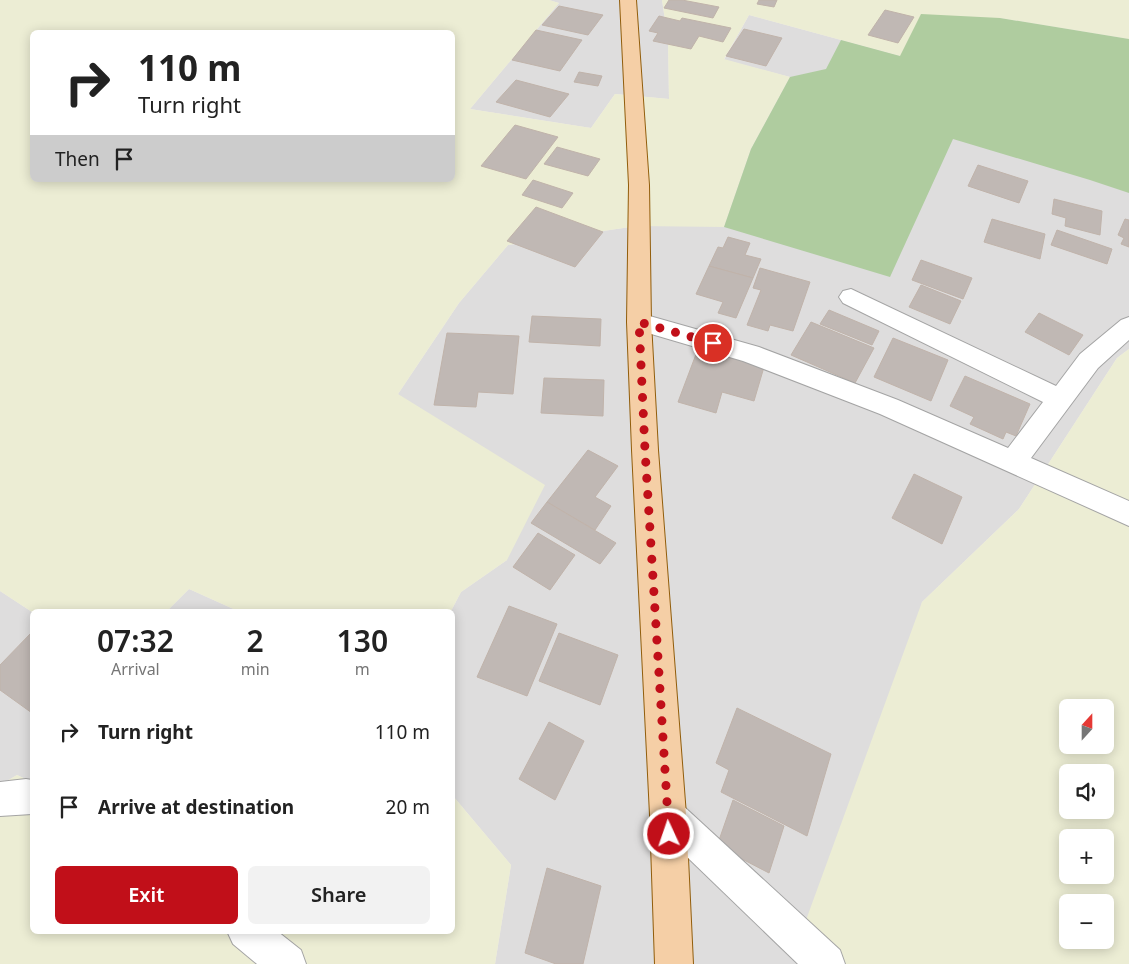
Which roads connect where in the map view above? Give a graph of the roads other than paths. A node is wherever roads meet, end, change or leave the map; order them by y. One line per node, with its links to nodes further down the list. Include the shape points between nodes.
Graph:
1 (628, 0): 3 (main road, via 639,185)
2 (851, 297): 5 (street)
3 (639, 322): 6 (street, via 750,354 889,407); 10 (main road)
4 (1129, 326): 5 (street, via 1089,361)
5 (1060, 399): 6 (street)
6 (1014, 461): 7 (street)
7 (1129, 514)
8 (30, 797): 9 (street)
9 (0, 799)
10 (668, 815): 13 (main road); 14 (street)
11 (250, 934): 12 (street)
12 (287, 964)
13 (674, 964)
14 (826, 964)

